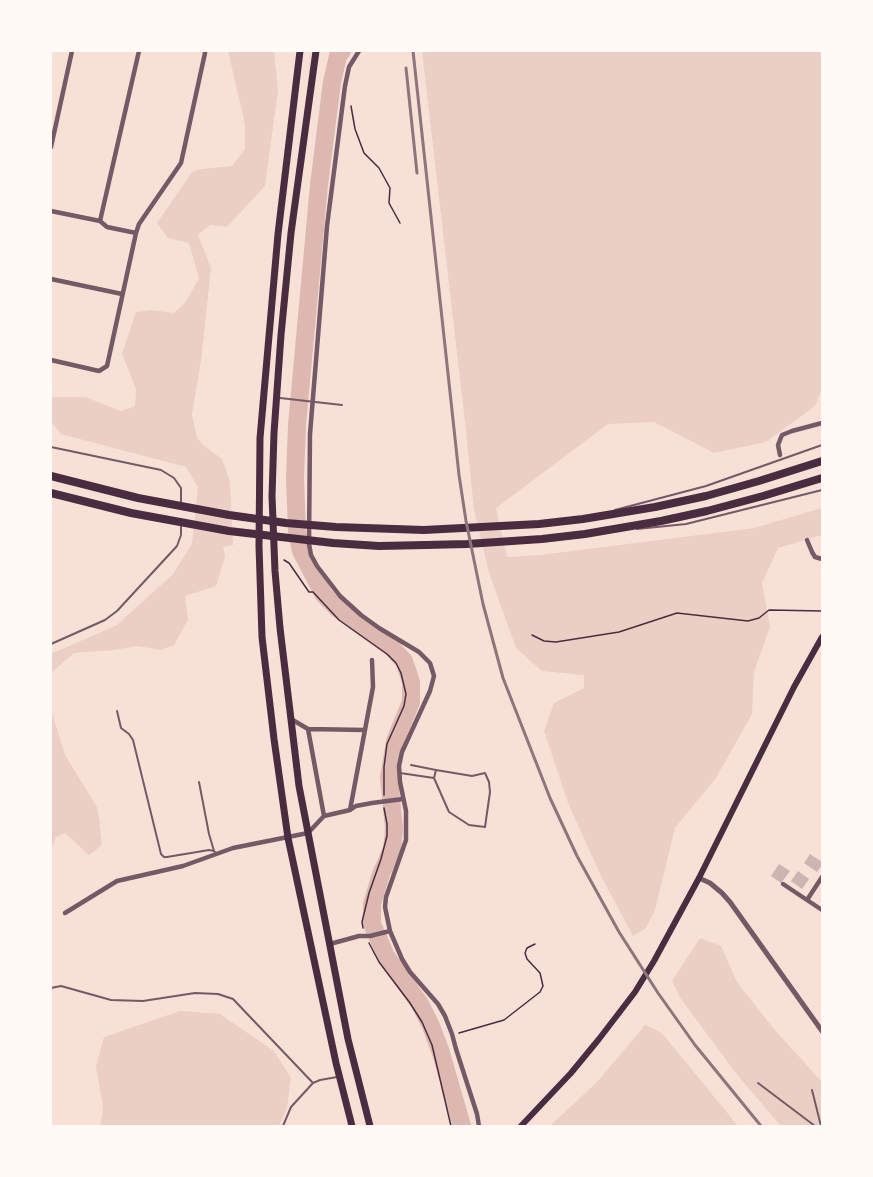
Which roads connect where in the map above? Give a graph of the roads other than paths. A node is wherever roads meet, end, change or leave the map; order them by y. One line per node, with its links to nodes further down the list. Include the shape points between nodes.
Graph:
1 (72, 51): 7 (street)
2 (139, 51): 9 (street)
3 (205, 51): 10 (street, via 181,163)
4 (300, 51): 48 (highway, via 269,322 258,495 262,637)
5 (316, 51): 14 (highway, via 291,233)
6 (359, 51): 15 (street, via 349,67 345,86)
7 (51, 147)
8 (51, 211): 9 (street)
9 (100, 221): 10 (street, via 107,227)
10 (136, 233): 12 (street)
11 (51, 279): 12 (street)
12 (122, 294): 13 (street, via 107,366 99,371)
13 (51, 360)
14 (277, 398): 15 (lane); 36 (highway, via 272,496)
15 (310, 401): 16 (lane); 41 (street, via 311,555 340,596 379,628 419,652 434,676 402,752)
16 (342, 405)
17 (822, 423): 20 (street, via 782,435)
18 (822, 445): 27 (lane, via 706,486)
19 (51, 447): 26 (lane, via 161,470 181,488)
20 (780, 455)
21 (822, 461): 27 (highway, via 706,496)
22 (51, 476): 27 (highway, via 138,498 286,523 424,530)
23 (822, 478): 29 (highway, via 707,511)
24 (822, 490): 29 (lane, via 686,524)
25 (51, 493): 29 (highway, via 172,521 333,543 426,545)
26 (181, 511)
27 (583, 519)
28 (182, 523): 33 (lane, via 177,546 117,611)
29 (585, 534)
30 (807, 540): 31 (street, via 815,557)
31 (822, 559)
32 (822, 637): 51 (main road)
33 (51, 644)
34 (372, 660): 38 (street, via 373,687)
35 (117, 711): 49 (lane, via 121,728 133,740 162,854 167,857)
36 (290, 718): 37 (street); 47 (highway)
37 (308, 729): 38 (street); 46 (street)
38 (365, 730): 45 (street)
39 (411, 765): 40 (lane)
40 (436, 770): 42 (lane); 42 (lane, via 472,776 485,773 490,792 485,827 469,825 449,812)
41 (400, 773): 42 (lane); 44 (street)
42 (434, 778)
43 (199, 782): 49 (lane)
44 (402, 799): 45 (street); 56 (street, via 406,840 386,897)
45 (350, 810): 46 (street)
46 (324, 816): 47 (street)
47 (308, 832): 48 (street); 57 (highway)
48 (288, 838): 49 (street); 60 (highway)
49 (215, 852): 55 (street, via 183,866 117,881)
50 (822, 877): 53 (street)
51 (699, 878): 59 (street, via 730,902); 68 (main road, via 635,992 571,1073)
52 (783, 884): 53 (street)
53 (807, 900): 54 (street)
54 (822, 910)
55 (65, 914)
56 (388, 932): 57 (street); 67 (street, via 410,972 445,1016)
57 (330, 944): 66 (highway)
58 (51, 988): 61 (lane, via 60,986 111,1000 143,1001 195,993 233,999)
59 (822, 1031)
60 (339, 1077): 61 (lane); 65 (highway)
61 (313, 1083): 64 (lane, via 291,1107)
62 (758, 1083): 69 (lane)
63 (812, 1090): 70 (lane)
64 (283, 1126)
65 (352, 1126)
66 (370, 1126)
67 (479, 1126)
68 (520, 1126)
69 (815, 1126)
70 (821, 1126)

